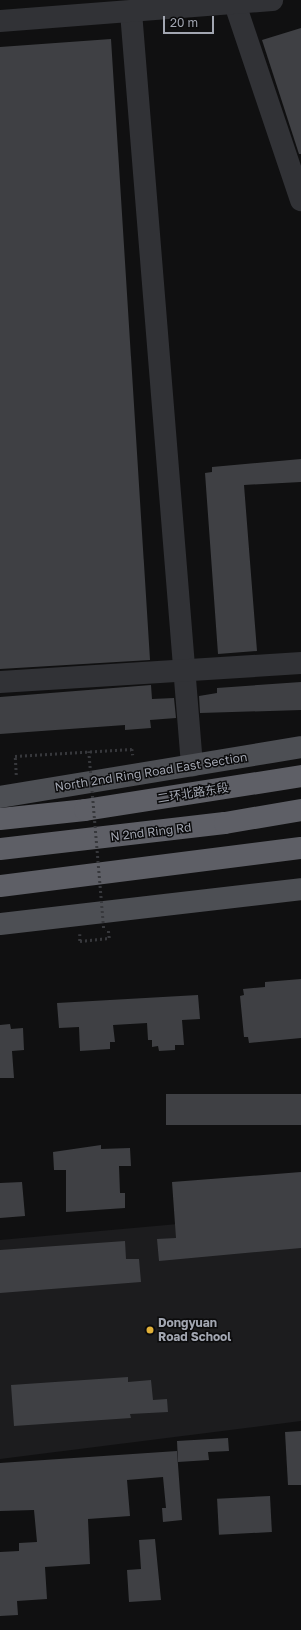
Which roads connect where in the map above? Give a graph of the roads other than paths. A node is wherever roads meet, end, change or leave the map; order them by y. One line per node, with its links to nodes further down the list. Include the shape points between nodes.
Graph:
1 (272, 0): 2 (lane)
2 (235, 4): 3 (lane); 5 (lane)
3 (131, 12): 4 (lane); 7 (lane)
4 (0, 21)
5 (301, 200)
6 (301, 664): 7 (lane)
7 (184, 671): 8 (lane); 10 (lane)
8 (0, 682)
9 (301, 747): 10 (main road, North 2nd Ring Road East Section)
10 (192, 766): 12 (main road, North 2nd Ring Road East Section)
11 (301, 776): 13 (highway, 二环北路东段)
12 (0, 797)
13 (84, 810): 15 (highway); 16 (highway)
14 (301, 810): 18 (highway, N 2nd Ring Rd, via 225,823)
15 (0, 819)
16 (0, 830)
17 (297, 849): 19 (highway)
18 (0, 850)
19 (0, 886)
20 (301, 889): 21 (main road)
21 (0, 924)

